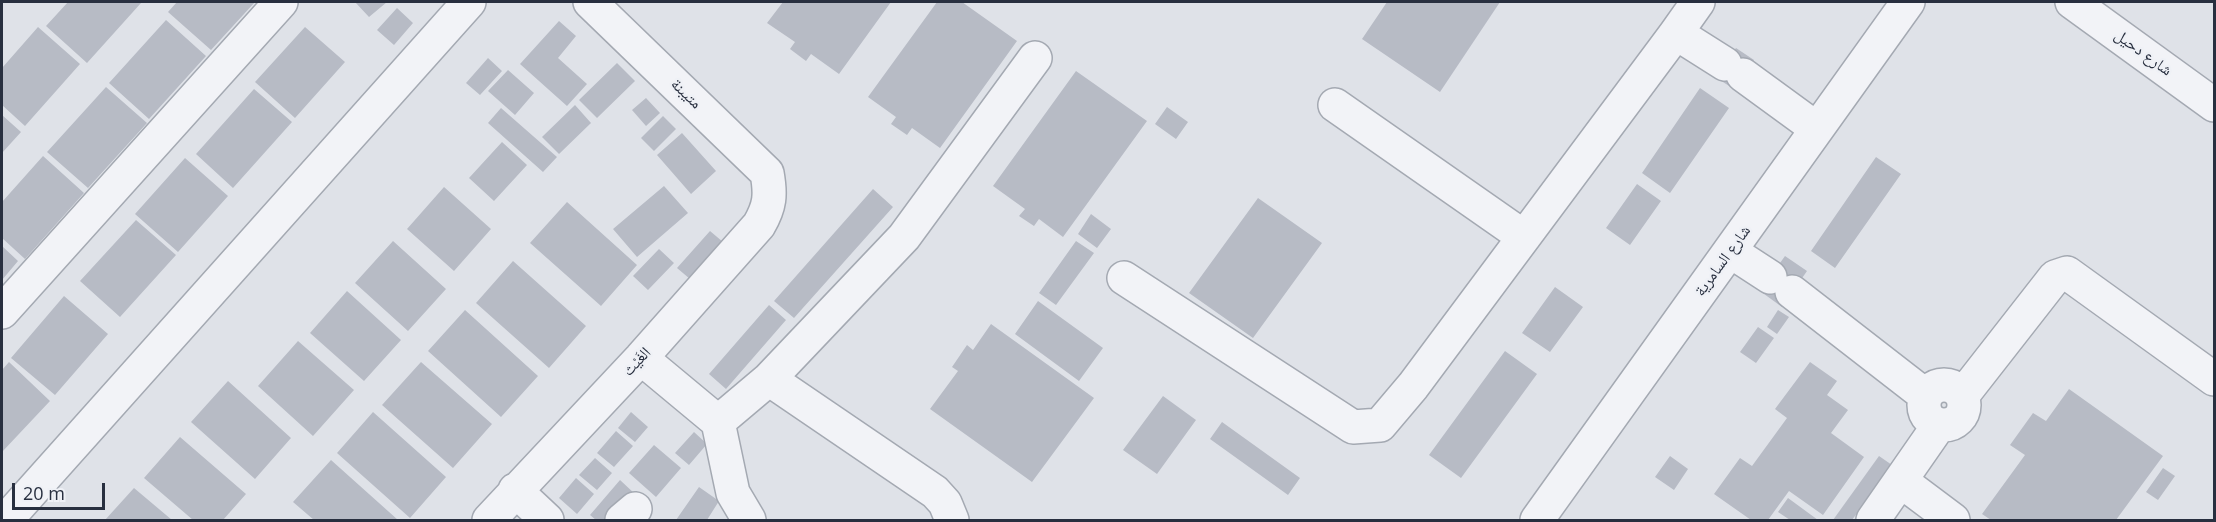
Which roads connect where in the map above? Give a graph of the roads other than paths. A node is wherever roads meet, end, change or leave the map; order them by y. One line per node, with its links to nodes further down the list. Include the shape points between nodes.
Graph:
1 (281, 2): 16 (street)
2 (590, 2): 12 (street, متيبنة, via 752,157 767,174)
3 (1698, 2): 7 (street)
4 (1908, 2): 11 (street, شارع السامرية)
5 (2072, 2): 10 (street, شارع دحيل)
6 (461, 5): 24 (street)
7 (1676, 33): 11 (street); 13 (street)
8 (1035, 58): 18 (street, via 904,237)
9 (1335, 105): 13 (street)
10 (2214, 105)
11 (1817, 129): 14 (street, شارع السامرية)
12 (771, 194): 17 (street, الغَيْث, via 759,225)
13 (1524, 237): 15 (street, via 1380,425 1353,427)
14 (1730, 251): 20 (street, via 1781,285); 29 (street, شارع السامرية)
15 (1124, 278)
16 (2, 312)
17 (641, 358): 21 (street); 23 (street, الغَيْث)
18 (769, 379): 21 (street); 28 (street, via 935,492)
19 (2214, 379): 20 (street, via 2067,273 2061,273 1962,396 1957,389 1939,385 1931,389)
20 (1933, 411): 22 (street)
21 (718, 422): 27 (street, via 733,493)
22 (1900, 481): 30 (street); 31 (street)
23 (515, 490): 25 (street, الغَيْث); 26 (street)
24 (6, 520)
25 (489, 520)
26 (547, 520)
27 (748, 520)
28 (952, 520)
29 (1537, 520)
30 (1873, 520)
31 (1953, 520)

